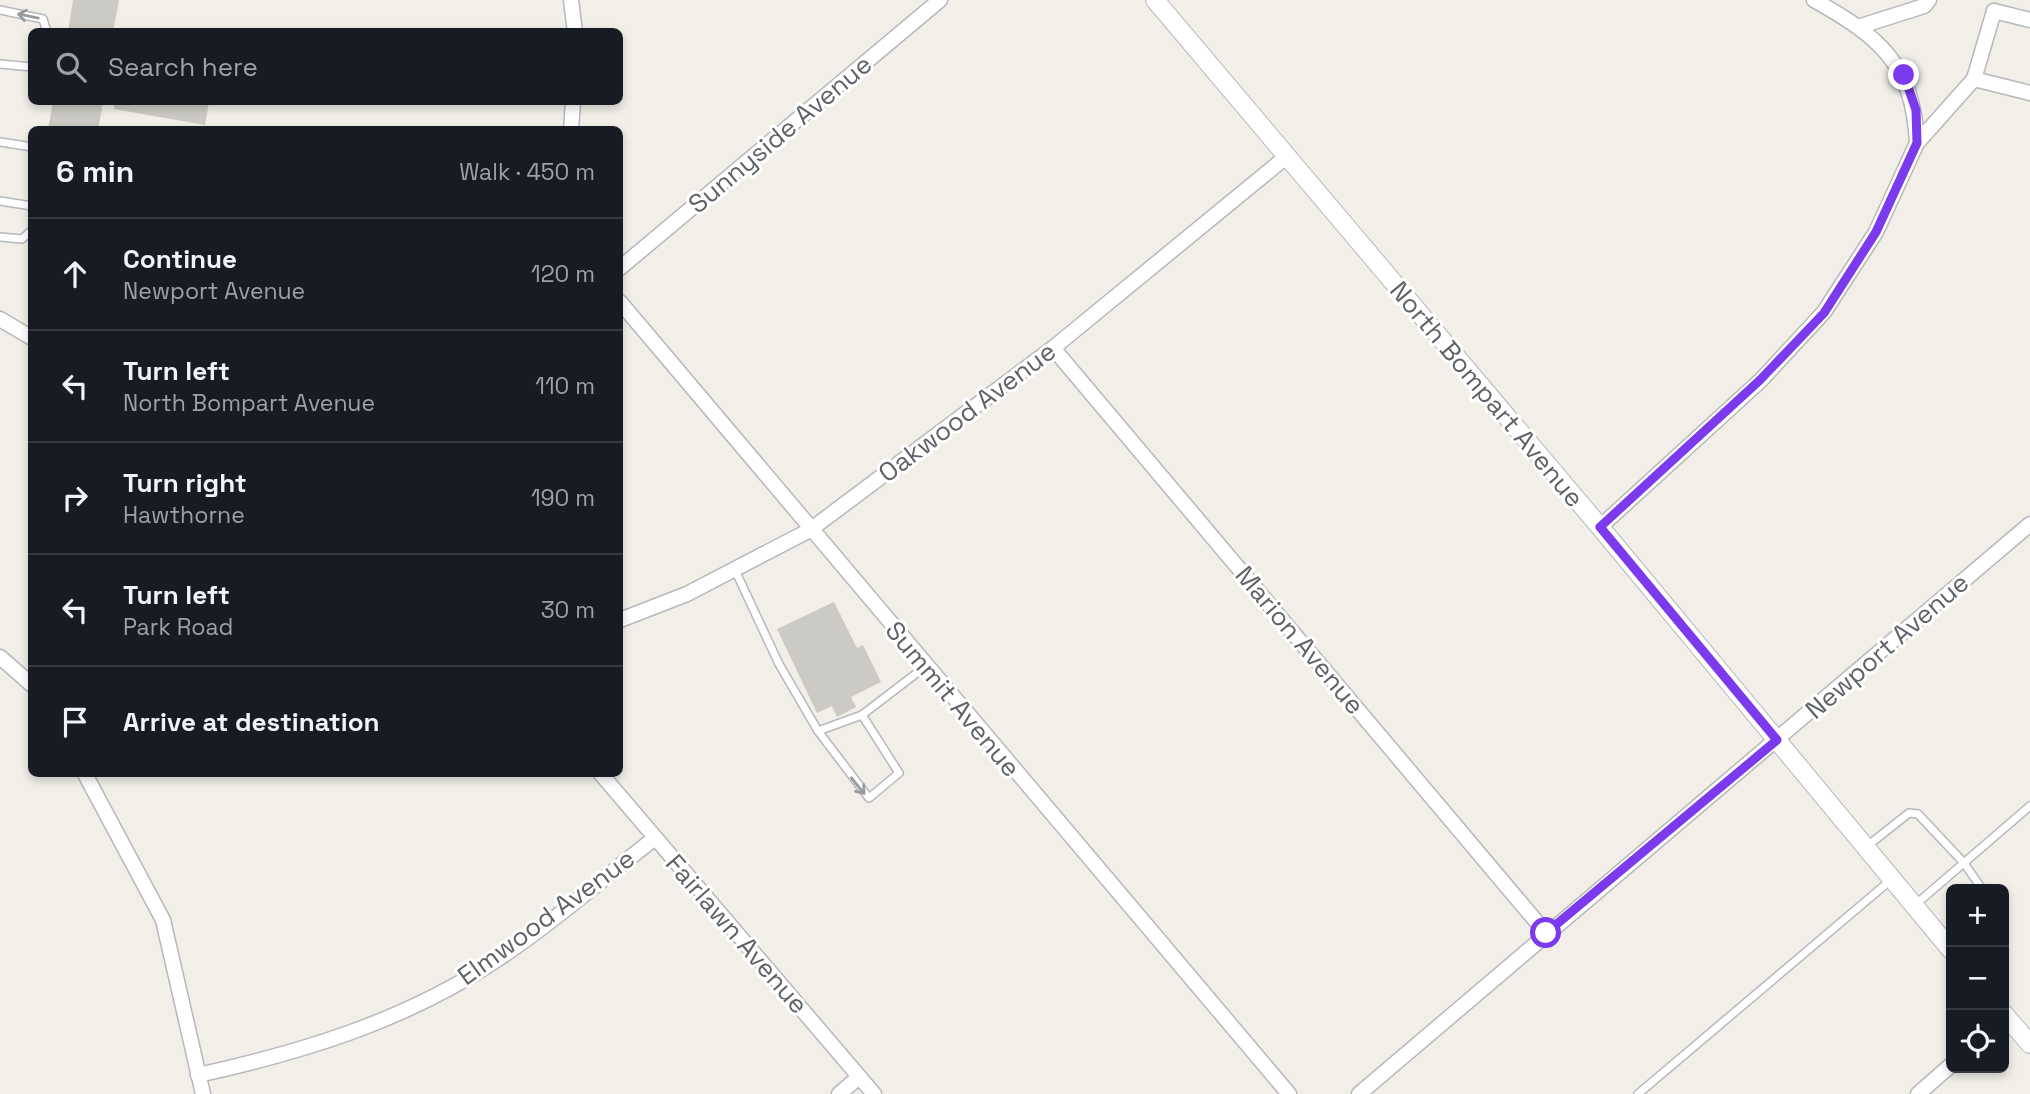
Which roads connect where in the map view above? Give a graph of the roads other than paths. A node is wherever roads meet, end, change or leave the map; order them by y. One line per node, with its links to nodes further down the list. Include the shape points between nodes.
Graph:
1 (571, 0): 11 (street)
2 (940, 0): 26 (street, Sunnyside Avenue)
3 (1155, 0): 21 (street, North Bompart Avenue)
4 (1814, 0): 9 (street)
5 (1930, 0): 9 (street)
6 (1992, 5): 8 (street); 14 (street)
7 (0, 10): 10 (lane, one-way to 7, via 43,19)
8 (2030, 20)
9 (1861, 26): 19 (street, via 1904,75 1916,110)
10 (46, 28)
11 (574, 28)
12 (0, 64): 13 (lane)
13 (28, 67)
14 (1974, 79): 15 (street); 19 (street)
15 (2030, 93)
16 (573, 105): 17 (street)
17 (571, 126)
18 (0, 142): 20 (lane)
19 (1917, 143): 32 (street, via 1876,232 1824,313 1760,380)
20 (28, 146)
21 (1286, 157): 30 (street, Oakwood Avenue); 32 (street, North Bompart Avenue)
22 (0, 201): 23 (lane)
23 (28, 205)
24 (28, 234): 25 (lane, via 22,239)
25 (0, 237)
26 (623, 265)
27 (623, 306): 33 (street, Summit Avenue)
28 (0, 319): 29 (street)
29 (28, 336)
30 (1053, 348): 33 (street, Oakwood Avenue); 51 (street, Marion Avenue)
31 (2030, 524): 41 (street, Newport Avenue)
32 (1600, 527): 41 (street, North Bompart Avenue)
33 (810, 530): 34 (street, Oakwood Avenue); 37 (street, Summit Avenue)
34 (735, 570): 35 (street, Oakwood Avenue); 40 (lane, via 779,664)
35 (623, 619)
36 (0, 657): 38 (street)
37 (926, 666): 39 (lane); 61 (street, Summit Avenue)
38 (28, 682)
39 (862, 715): 40 (lane); 40 (lane, one-way to 39, via 869,798 899,773)
40 (818, 731)
41 (1777, 740): 46 (street, North Bompart Avenue); 51 (street, Newport Avenue)
42 (87, 777): 56 (street, via 163,920)
43 (604, 777): 45 (street, Fairlawn Avenue)
44 (2030, 806): 47 (lane)
45 (655, 838): 56 (street, Elmwood Avenue, via 494,962 443,991 332,1040); 57 (street, Fairlawn Avenue)
46 (1866, 848): 47 (lane, via 1909,813 1917,814); 48 (street, North Bompart Avenue)
47 (1964, 863): 49 (lane); 50 (lane)
48 (1892, 879): 50 (street, North Bompart Avenue); 63 (lane)
49 (1979, 884)
50 (1914, 905): 52 (street, North Bompart Avenue)
51 (1546, 933): 62 (street, Newport Avenue)
52 (1946, 941)
53 (2009, 1021): 54 (street)
54 (2030, 1044)
55 (1946, 1069): 64 (street)
56 (198, 1075): 58 (street)
57 (859, 1077): 59 (street); 60 (street, Fairlawn Avenue)
58 (203, 1094)
59 (839, 1094)
60 (874, 1094)
61 (1289, 1094)
62 (1359, 1094)
63 (1638, 1094)
64 (1918, 1094)

